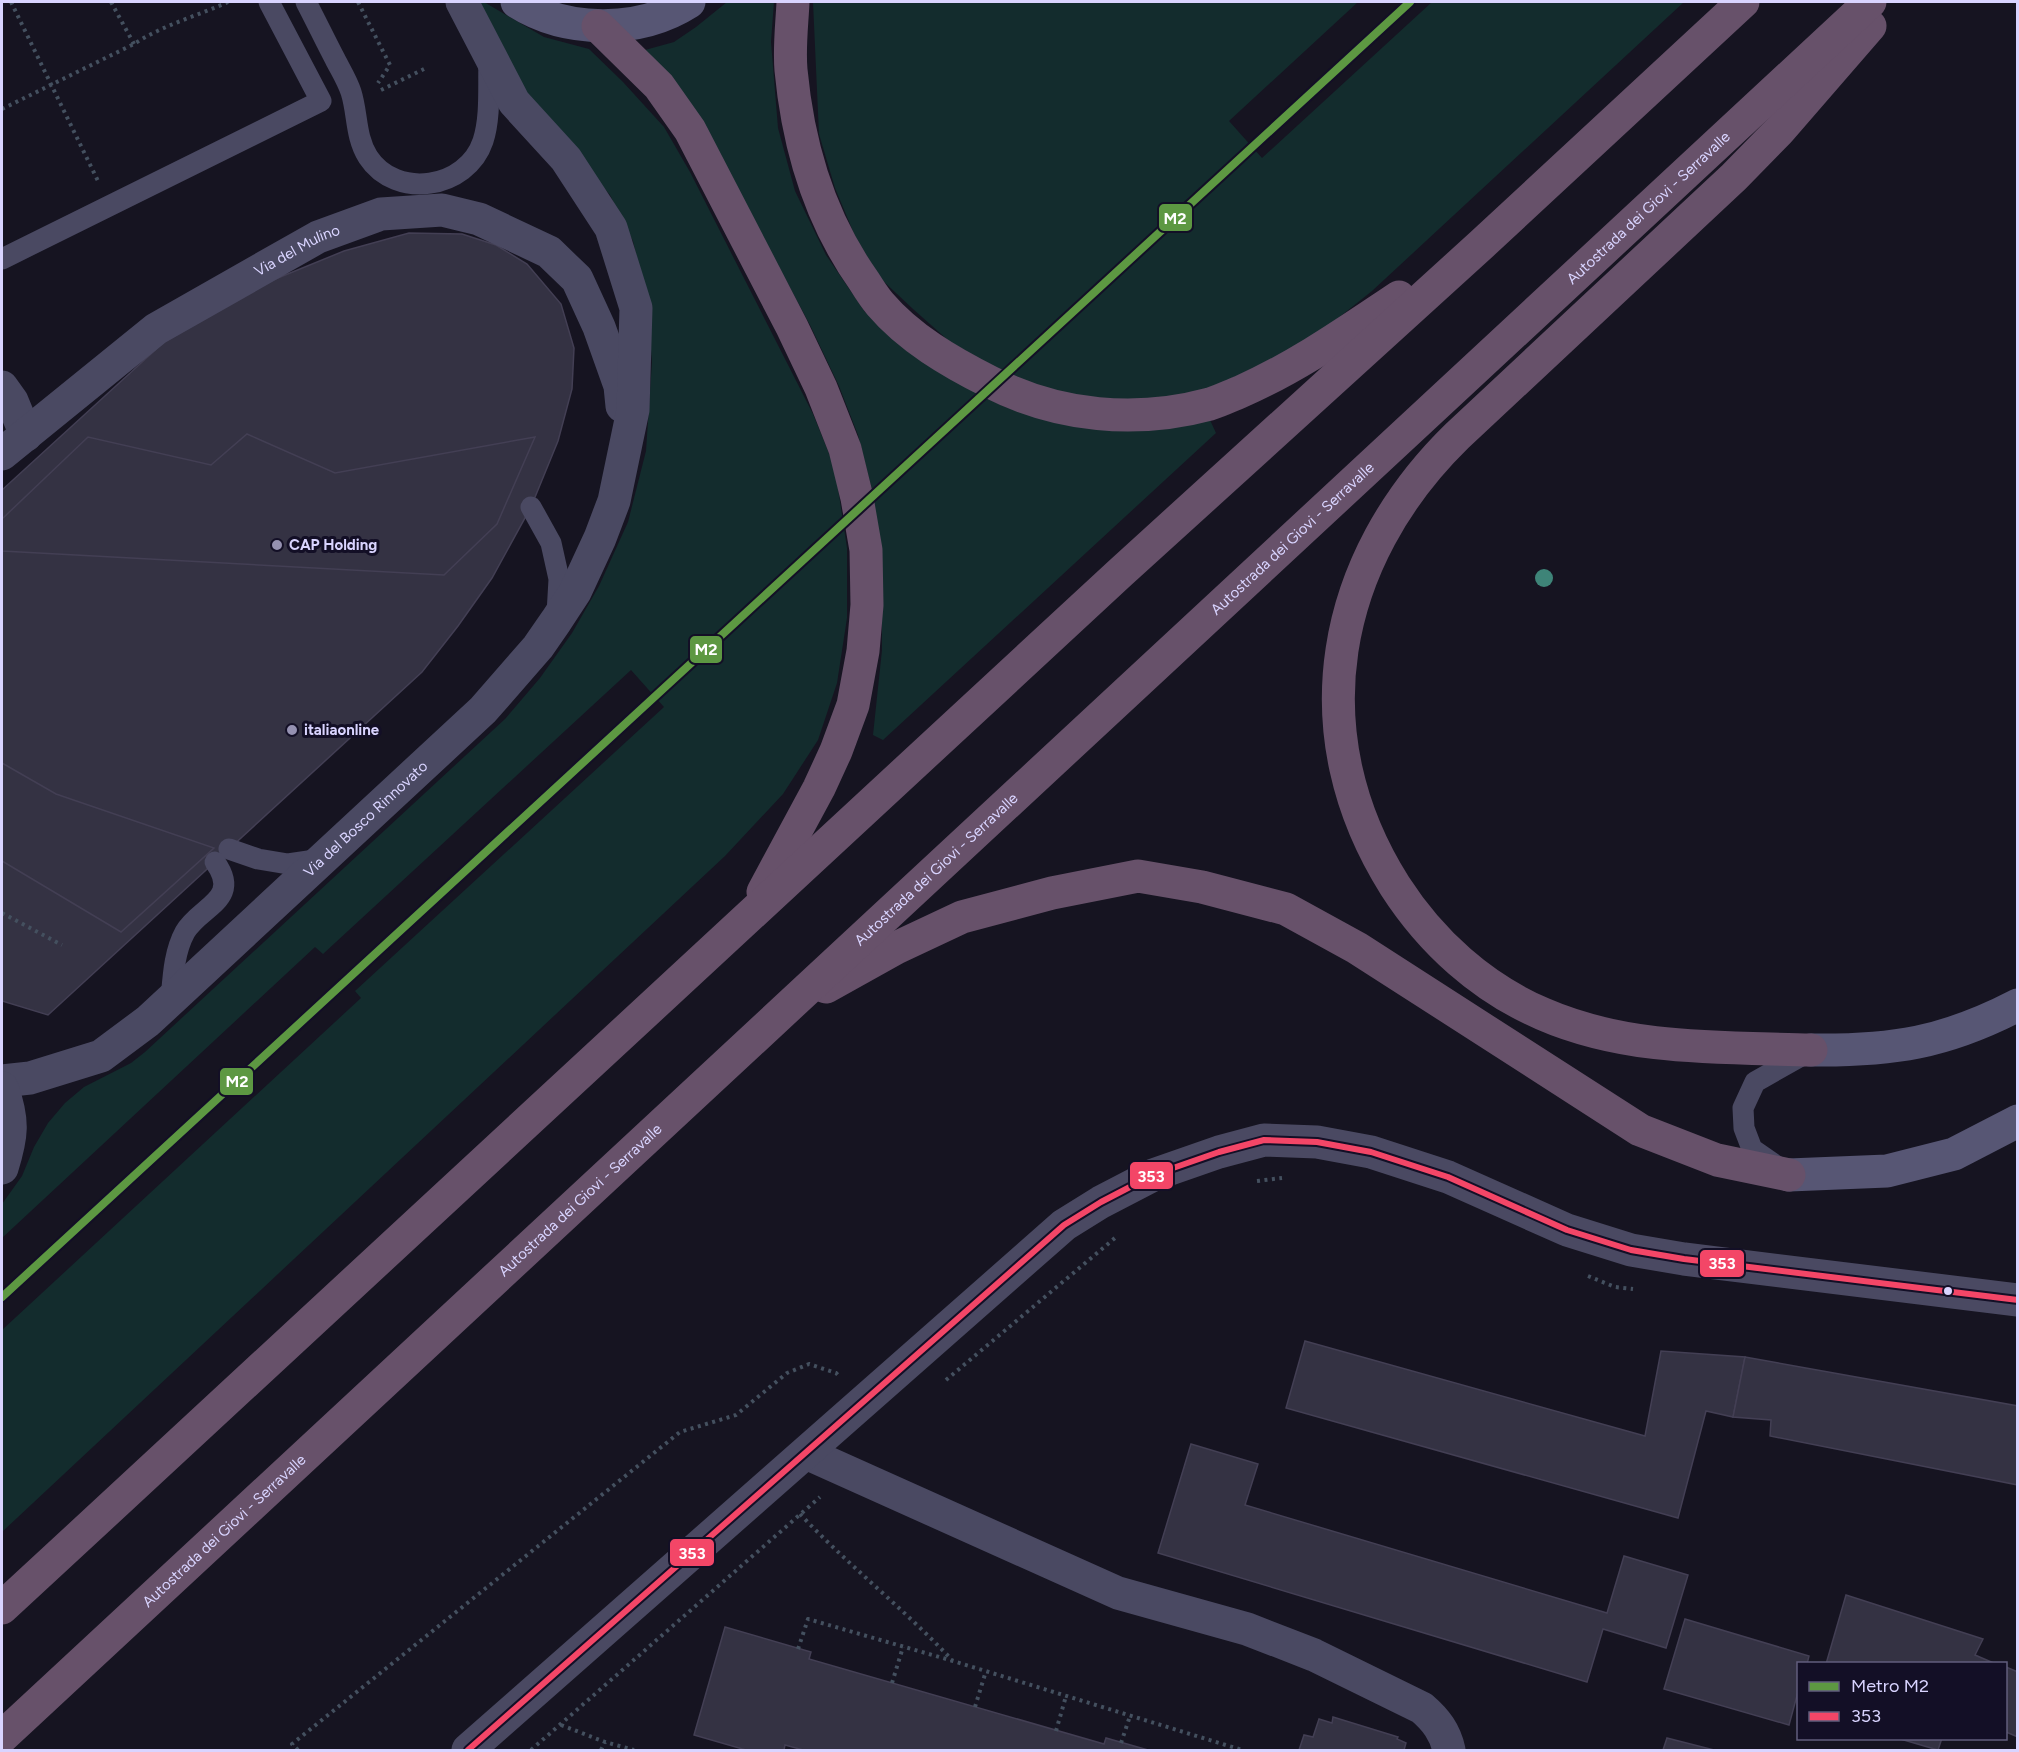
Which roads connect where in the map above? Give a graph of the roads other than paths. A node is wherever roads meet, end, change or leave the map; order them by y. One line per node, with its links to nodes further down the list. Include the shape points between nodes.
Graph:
1 (269, 2): 13 (lane, via 321,101)
2 (306, 2): 11 (lane, via 350,89 360,141 370,159 387,174 409,183 446,179 474,157 483,142 487,121)
3 (462, 2): 11 (street, Via del Bosco Rinnovato)
4 (517, 2): 10 (main road, via 551,18)
5 (689, 2): 10 (main road, via 650,19)
6 (793, 2): 12 (highway, via 791,68 800,139 818,196 848,259 879,303 912,334 959,367 1015,395 1055,408 1101,415 1155,415 1212,404 1303,359)
7 (1743, 2): 12 (highway)
8 (1870, 2): 24 (highway, Autostrada dei Giovi - Serravalle)
9 (1891, 2): 25 (highway, via 1734,177 1423,471 1395,509 1366,563 1347,621 1340,670 1340,732 1359,815 1401,896 1434,937 1484,981 1555,1019 1633,1041)
10 (598, 26): 21 (highway, via 659,86 690,130 792,327 845,449 866,550 867,605 853,705 819,788)
11 (489, 53): 17 (street, Via del Bosco Rinnovato, via 514,102 566,159 611,228 636,308 633,410)
12 (1482, 244): 21 (highway)
13 (2, 259)
14 (599, 327): 16 (street, Via del Mulino, via 577,279 549,252 479,219 442,210 381,214 318,237 156,329); 17 (street, Via del Bosco Rinnovato, via 620,386)
15 (2, 387): 16 (street, via 12,401)
16 (10, 438)
17 (625, 455): 19 (street, Via del Bosco Rinnovato, via 600,538 575,592)
18 (531, 507): 19 (lane, via 551,543 559,579)
19 (556, 621): 20 (street, Via del Bosco Rinnovato, via 483,710)
20 (326, 858): 22 (street, Via del Bosco Rinnovato); 22 (lane, via 288,864 222,855 224,887 216,902 186,931 174,963)
21 (751, 915): 33 (highway)
22 (171, 1000): 26 (street, Via del Bosco Rinnovato, via 101,1056 30,1078)
23 (2018, 1005): 25 (main road, via 1970,1027 1911,1045)
24 (780, 1013): 30 (highway, via 896,948 962,917 1052,892 1138,876 1202,887 1286,909 1367,954 1640,1130 1717,1160); 34 (highway, Autostrada dei Giovi - Serravalle)
25 (1811, 1050): 30 (lane, via 1755,1082 1743,1108 1744,1128 1752,1149)
26 (2, 1081)
27 (2, 1088): 29 (street, via 10,1110 10,1141)
28 (2018, 1121): 30 (main road, via 1954,1154 1887,1172)
29 (2, 1168)
30 (1789, 1175)
31 (2018, 1300): 32 (street, via 1631,1250 1567,1230 1448,1178 1371,1152 1317,1142 1264,1140 1153,1175 1064,1225)
32 (806, 1453): 35 (street); 36 (street, via 1118,1593 1247,1629 1314,1655 1422,1708 1436,1720)
33 (2, 1608)
34 (2, 1737)
35 (468, 1750)
36 (1449, 1750)

